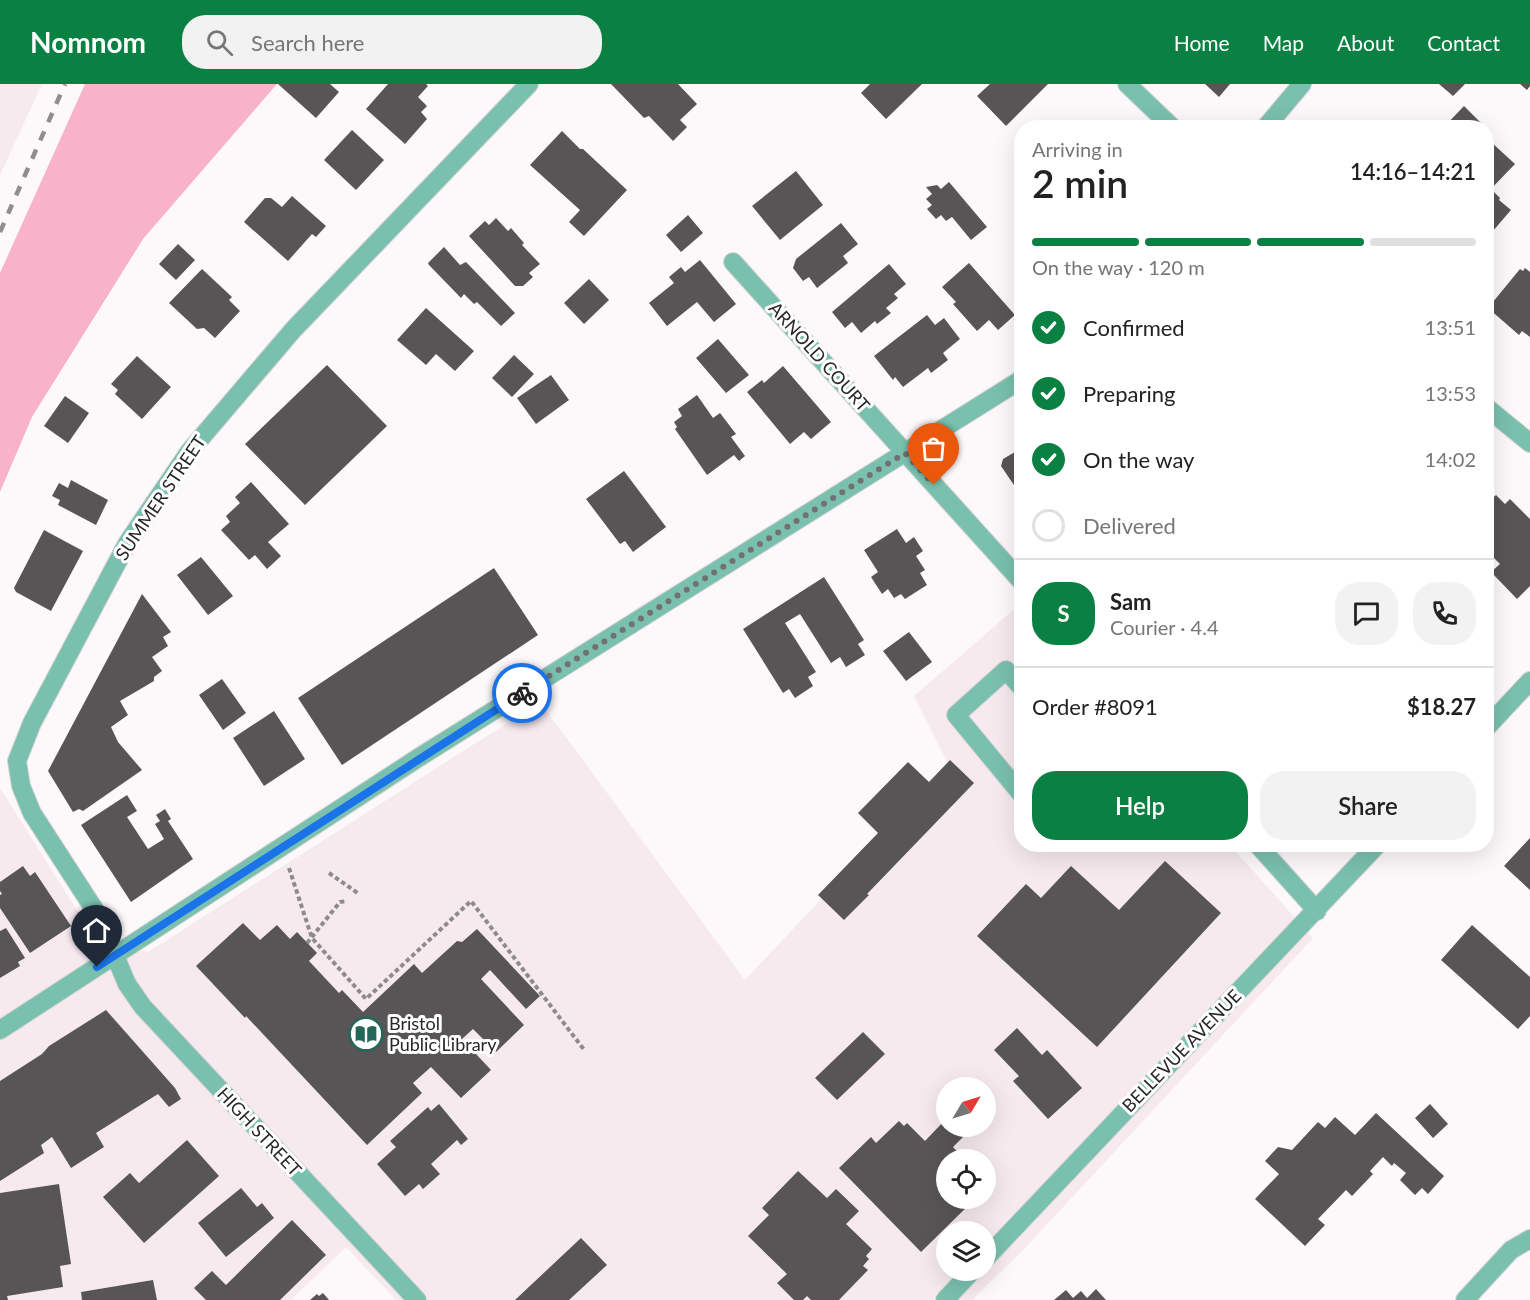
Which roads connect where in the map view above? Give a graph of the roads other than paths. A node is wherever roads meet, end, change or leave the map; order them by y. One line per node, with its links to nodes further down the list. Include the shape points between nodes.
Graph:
1 (529, 84): 19 (street, SUMMER STREET, via 293,330 189,452 128,542 32,723 17,761 21,786 32,813 98,915)
2 (1127, 84): 4 (street)
3 (1302, 84): 5 (street)
4 (1165, 120)
5 (1272, 120)
6 (733, 262): 10 (street, ARNOLD COURT)
7 (1014, 384): 10 (street)
8 (1494, 413): 9 (street)
9 (1530, 442)
10 (905, 453): 11 (street, ARNOLD COURT); 19 (street, via 418,758)
11 (1014, 573)
12 (1014, 679): 15 (street, via 1006,670 956,715)
13 (1530, 681): 14 (street)
14 (1494, 719)
15 (1014, 785)
16 (1264, 852): 18 (street)
17 (1371, 852): 18 (street, BELLEVUE AVENUE)
18 (1317, 911): 22 (street, BELLEVUE AVENUE)
19 (115, 954): 20 (street); 24 (street, HIGH STREET, via 127,984 150,1015)
20 (0, 1030)
21 (1530, 1239): 26 (street, via 1511,1250)
22 (996, 1248)
23 (963, 1281): 25 (street)
24 (417, 1300)
25 (945, 1300)
26 (1465, 1300)

